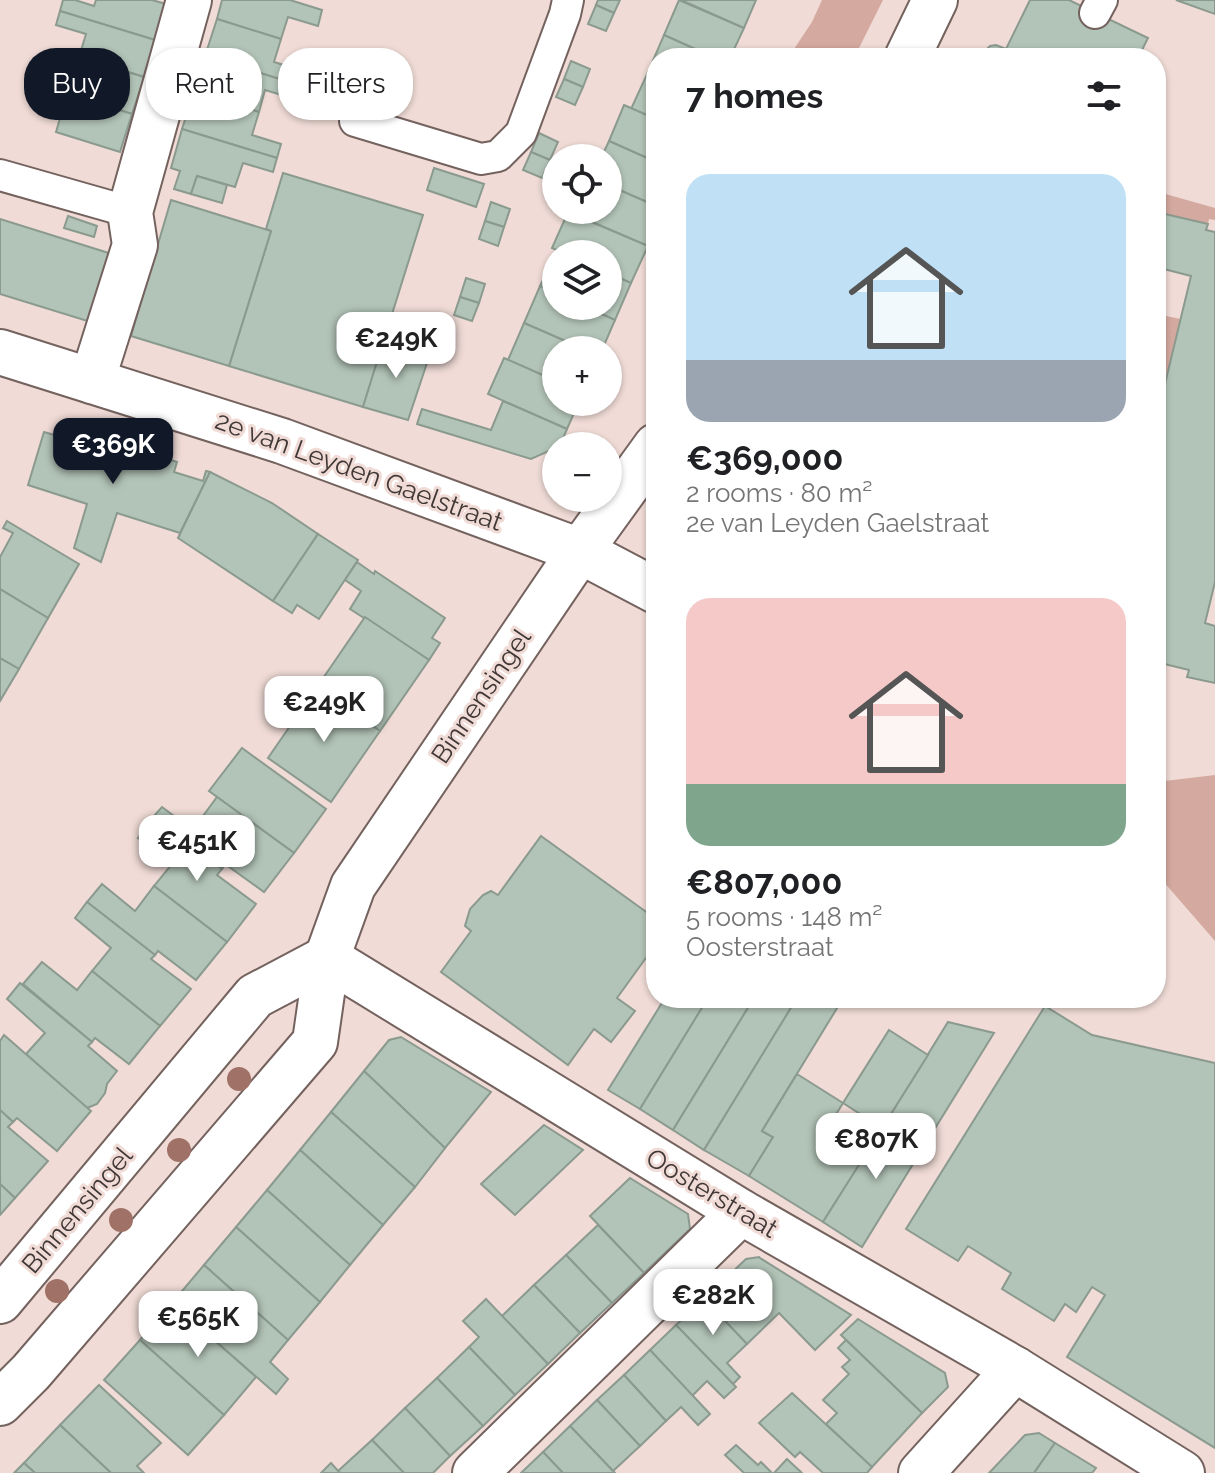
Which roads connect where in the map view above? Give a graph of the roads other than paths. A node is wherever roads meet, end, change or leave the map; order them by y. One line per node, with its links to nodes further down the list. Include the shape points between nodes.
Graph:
1 (189, 0): 7 (street)
2 (568, 0): 5 (lane, via 521,133 498,156 481,159)
3 (935, 0): 4 (street)
4 (912, 48)
5 (355, 121)
6 (0, 175): 7 (lane)
7 (130, 212): 9 (street, via 135,245)
8 (2, 359): 9 (street, 2e van Leyden Gaelstraat)
9 (92, 381): 11 (street, 2e van Leyden Gaelstraat, via 282,441)
10 (646, 460): 11 (street, Binnensingel)
11 (580, 551): 12 (street, 2e van Leyden Gaelstraat); 13 (street, Binnensingel, via 353,886)
12 (646, 586)
13 (327, 958): 14 (street, Oosterstraat); 15 (street, Binnensingel, via 255,996); 17 (street, Binnensingel, via 315,1042)
14 (741, 1212): 16 (street, Oosterstraat); 18 (street)
15 (0, 1301)
16 (1015, 1369): 19 (street); 20 (street, Oosterstraat)
17 (0, 1403)
18 (475, 1473)
19 (921, 1473)
20 (1182, 1473)

